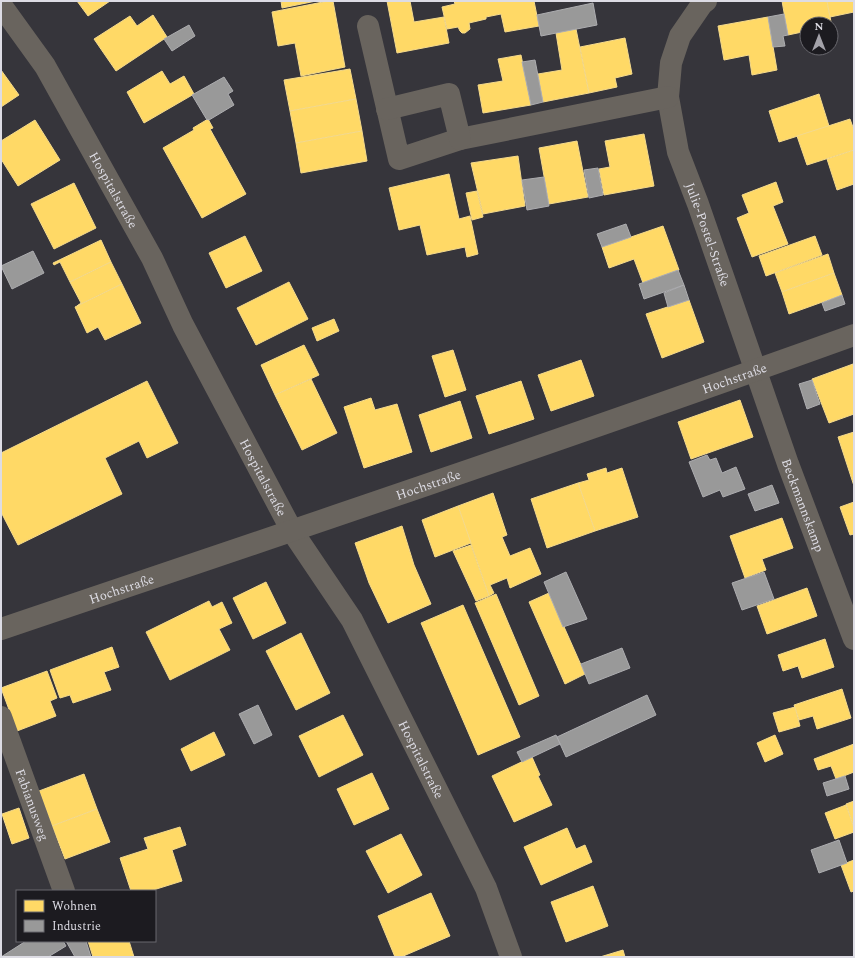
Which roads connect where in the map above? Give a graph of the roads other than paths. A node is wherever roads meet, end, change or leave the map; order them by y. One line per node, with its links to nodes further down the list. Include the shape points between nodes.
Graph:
1 (706, 1): 4 (street, Julie-Postel-Straße, via 680,36 671,63)
2 (1, 5): 9 (street, Hospitalstraße, via 46,66 152,258 183,325)
3 (368, 26): 5 (street)
4 (668, 97): 6 (street); 8 (street, Julie-Postel-Straße, via 678,152)
5 (387, 109): 6 (street, via 449,94); 6 (street, via 400,158)
6 (460, 139)
7 (854, 335): 8 (street, Hochstraße)
8 (755, 371): 9 (street, Hochstraße); 11 (street, Beckmannskamp)
9 (292, 531): 10 (street, Hochstraße); 14 (street, Hospitalstraße, via 352,620 486,888)
10 (1, 629)
11 (854, 639)
12 (1, 717): 13 (street, Fabianusweg)
13 (64, 890)
14 (511, 957)

